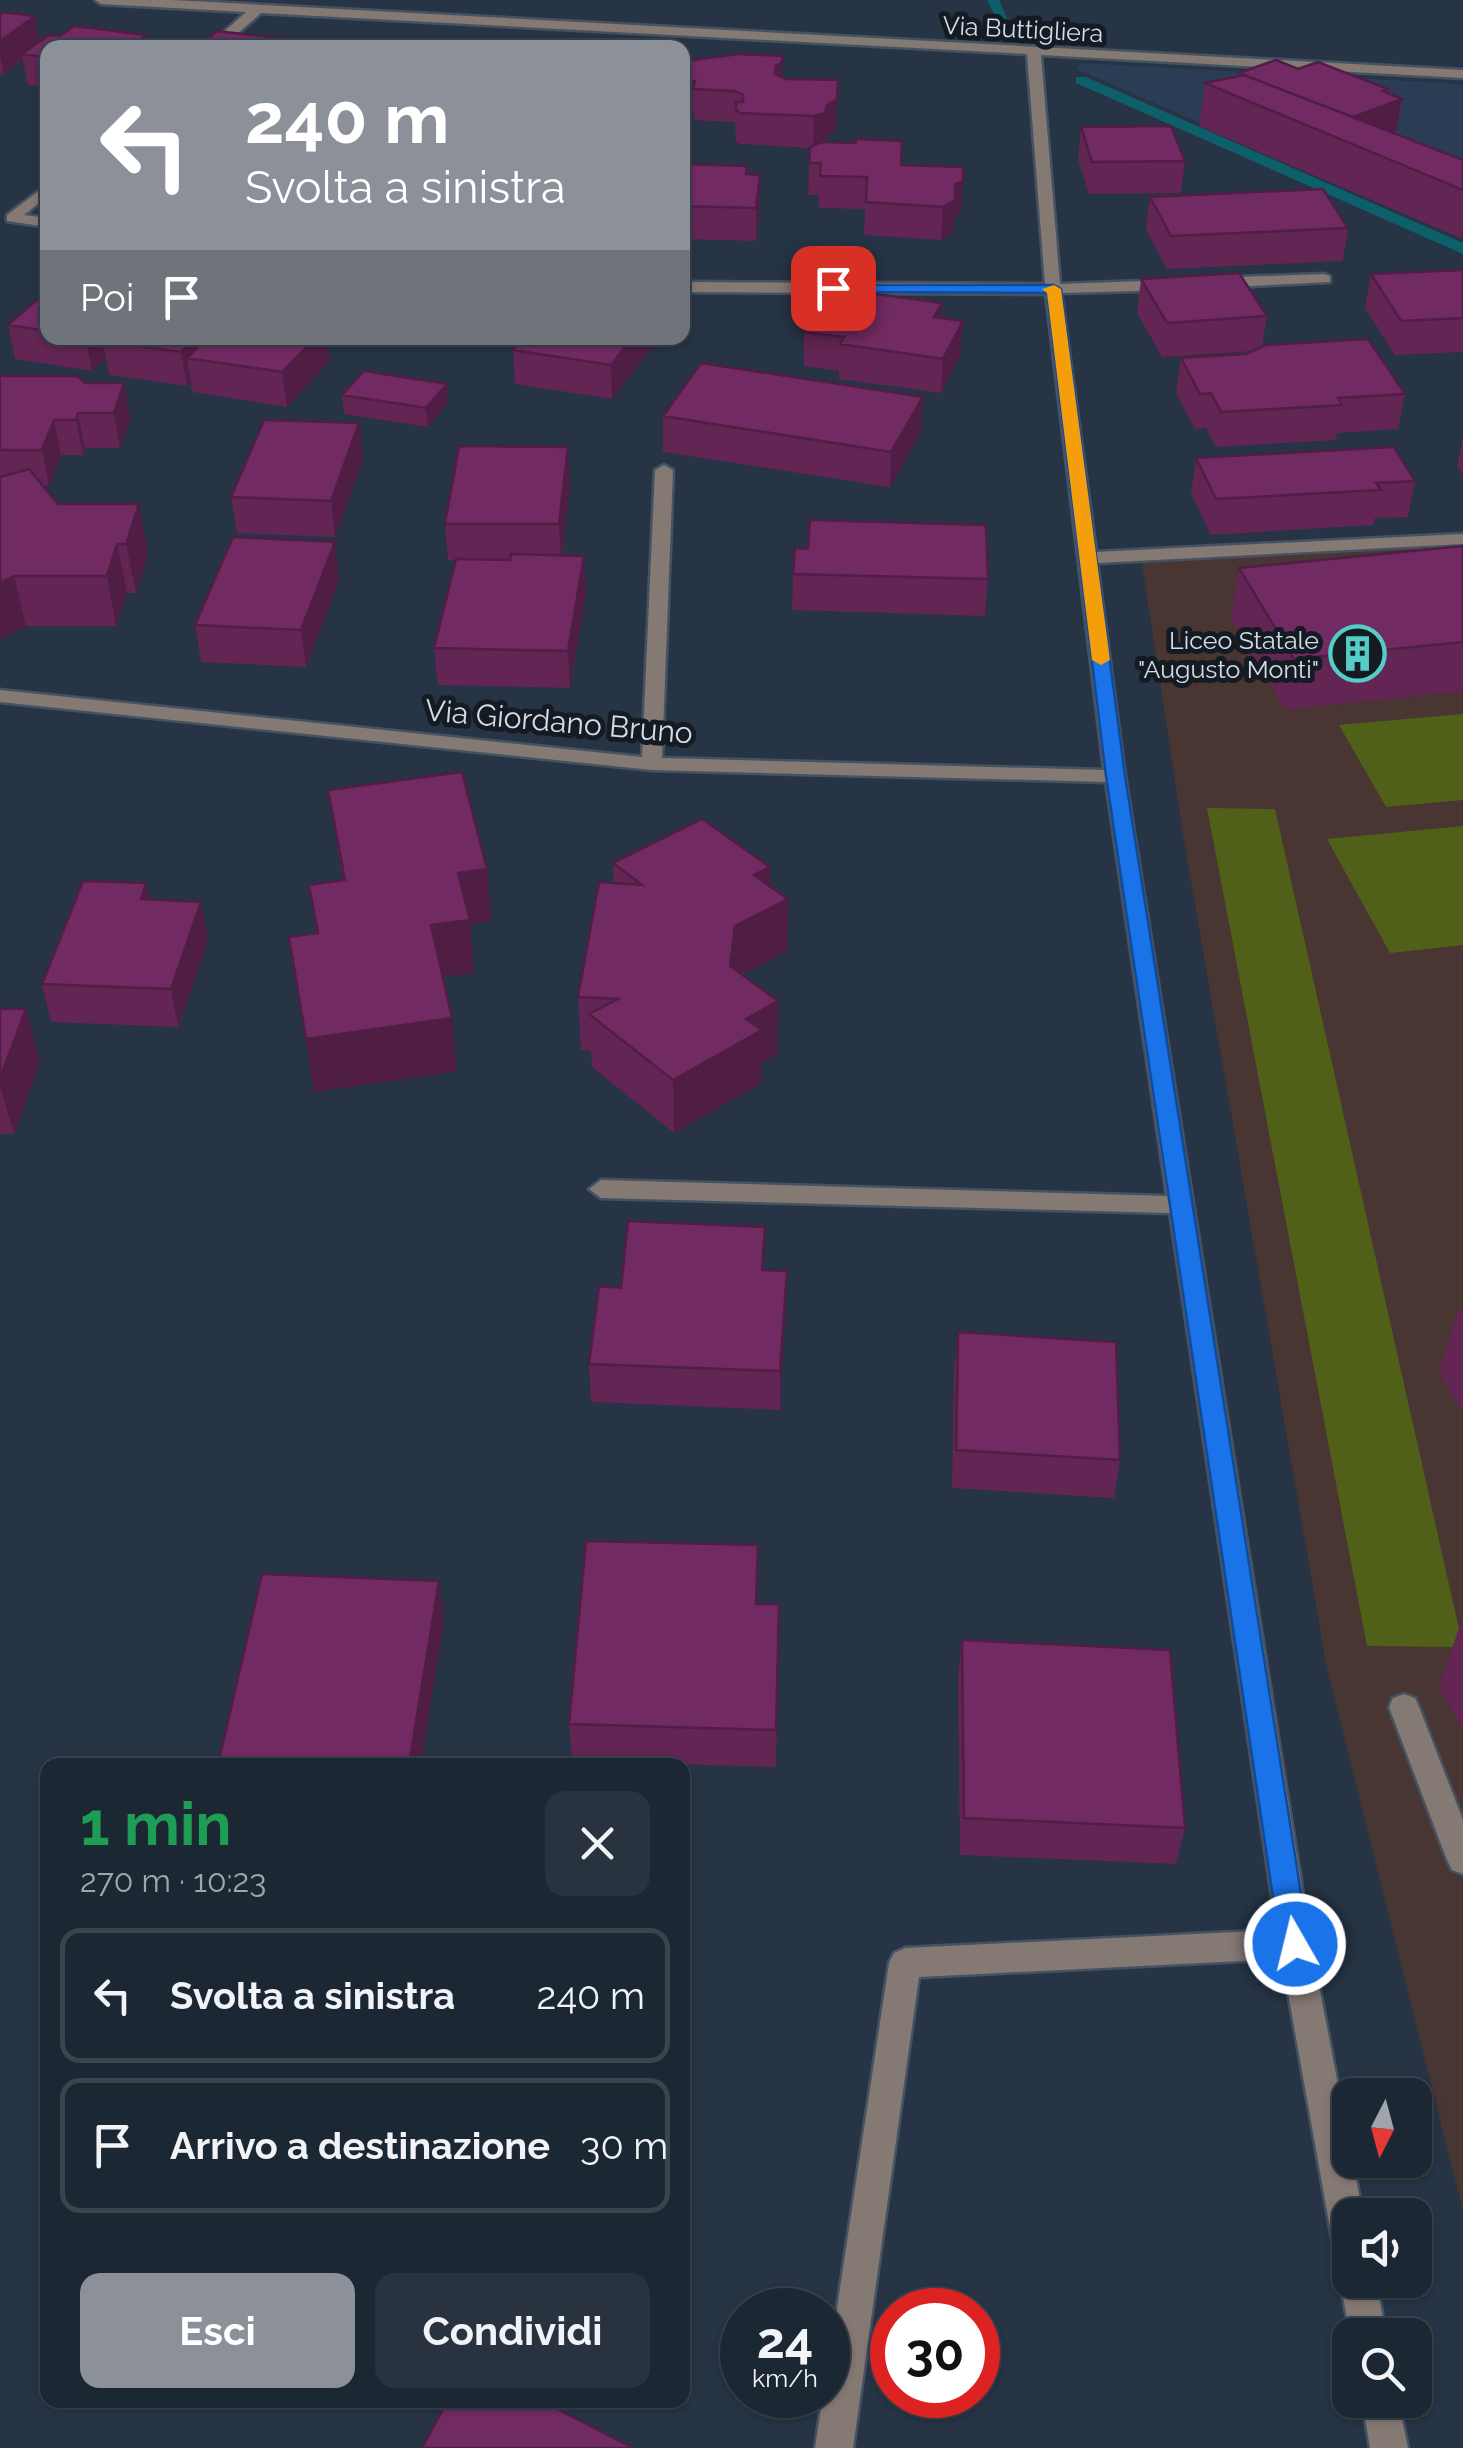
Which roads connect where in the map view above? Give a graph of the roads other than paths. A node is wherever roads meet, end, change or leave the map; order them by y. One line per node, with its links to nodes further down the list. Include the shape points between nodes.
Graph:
1 (101, 0): 2 (street, Via Buttigliera)
2 (256, 10): 3 (street); 4 (street, Via Buttigliera, via 541,31)
3 (221, 40)
4 (1034, 52): 5 (street, Via Buttigliera); 10 (street)
5 (1463, 74)
6 (40, 195): 7 (street, via 12,218)
7 (40, 222)
8 (1324, 279): 10 (street)
9 (690, 287): 10 (street)
10 (1054, 289): 13 (street)
11 (664, 470): 15 (street)
12 (1463, 539): 13 (street)
13 (1088, 558): 16 (street)
14 (0, 696): 15 (street, Via Giordano Bruno)
15 (652, 764): 16 (street, Via Giordano Bruno)
16 (1116, 776): 18 (street)
17 (601, 1189): 18 (street)
18 (1184, 1205): 21 (street)
19 (1404, 1708): 20 (street)
20 (1463, 1860)
21 (1295, 1944): 22 (street); 24 (street, via 905,1963)
22 (1342, 2198)
23 (1384, 2418): 25 (street)
24 (834, 2448)
25 (1390, 2448)

